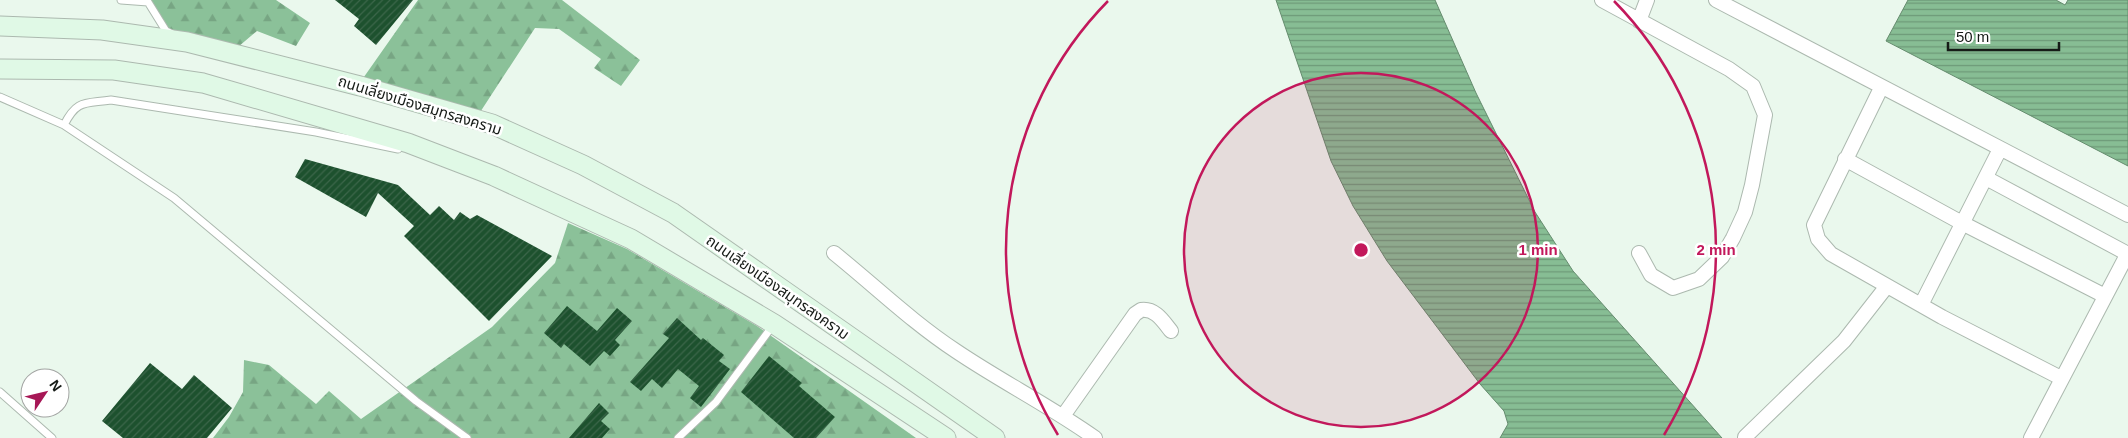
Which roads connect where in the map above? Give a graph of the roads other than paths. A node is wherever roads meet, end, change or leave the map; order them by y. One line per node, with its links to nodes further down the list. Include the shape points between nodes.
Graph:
1 (121, 0): 7 (lane, via 148,2 166,31)
2 (1602, 0): 5 (street)
3 (1647, 0): 5 (street)
4 (1716, 0): 9 (street)
5 (1639, 21): 19 (street, via 1729,69 1753,86 1765,115 1744,212 1722,256 1699,279 1673,288 1651,275)
6 (9, 26): 7 (main road, ถนนเลี่ยงเมืองสมุทรสงคราม, via 102,30)
7 (187, 42): 34 (main road, ถนนเลี่ยงเมืองสมุทรสงคราม, via 492,124 583,165 672,213)
8 (0, 69): 14 (main road, ถนนเลี่ยงเมืองสมุทรสงคราม, via 114,70 203,83 408,143)
9 (1881, 88): 12 (street); 13 (street)
10 (0, 98): 11 (lane)
11 (64, 125): 14 (lane, via 78,104 111,100 316,132 404,150); 31 (lane, via 174,198 416,401)
12 (2000, 149): 15 (street); 16 (street)
13 (1844, 159): 17 (street); 21 (street, via 1814,225 1816,233 1831,254)
14 (494, 176): 24 (main road, ถนนเลี่ยงเมืองสมุทรสงคราม, via 631,239)
15 (1986, 178): 17 (street); 20 (street)
16 (2128, 215)
17 (1962, 223): 22 (street); 23 (street)
18 (834, 253): 28 (street, via 918,324)
19 (1639, 253)
20 (2128, 254): 22 (street)
21 (1887, 286): 23 (street); 29 (street, via 1844,341)
22 (2105, 296): 26 (street)
23 (1921, 305): 26 (street)
24 (774, 324): 32 (lane, via 716,402); 33 (main road, ถนนเลี่ยงเมืองสมุทรสงคราม)
25 (1171, 331): 28 (street, via 1152,311 1141,310 1135,314)
26 (2061, 378): 36 (street)
27 (0, 392): 30 (lane)
28 (1063, 416): 35 (street)
29 (1745, 437)
30 (52, 438)
31 (467, 438)
32 (678, 438)
33 (946, 438)
34 (995, 438)
35 (1095, 438)
36 (2031, 438)

